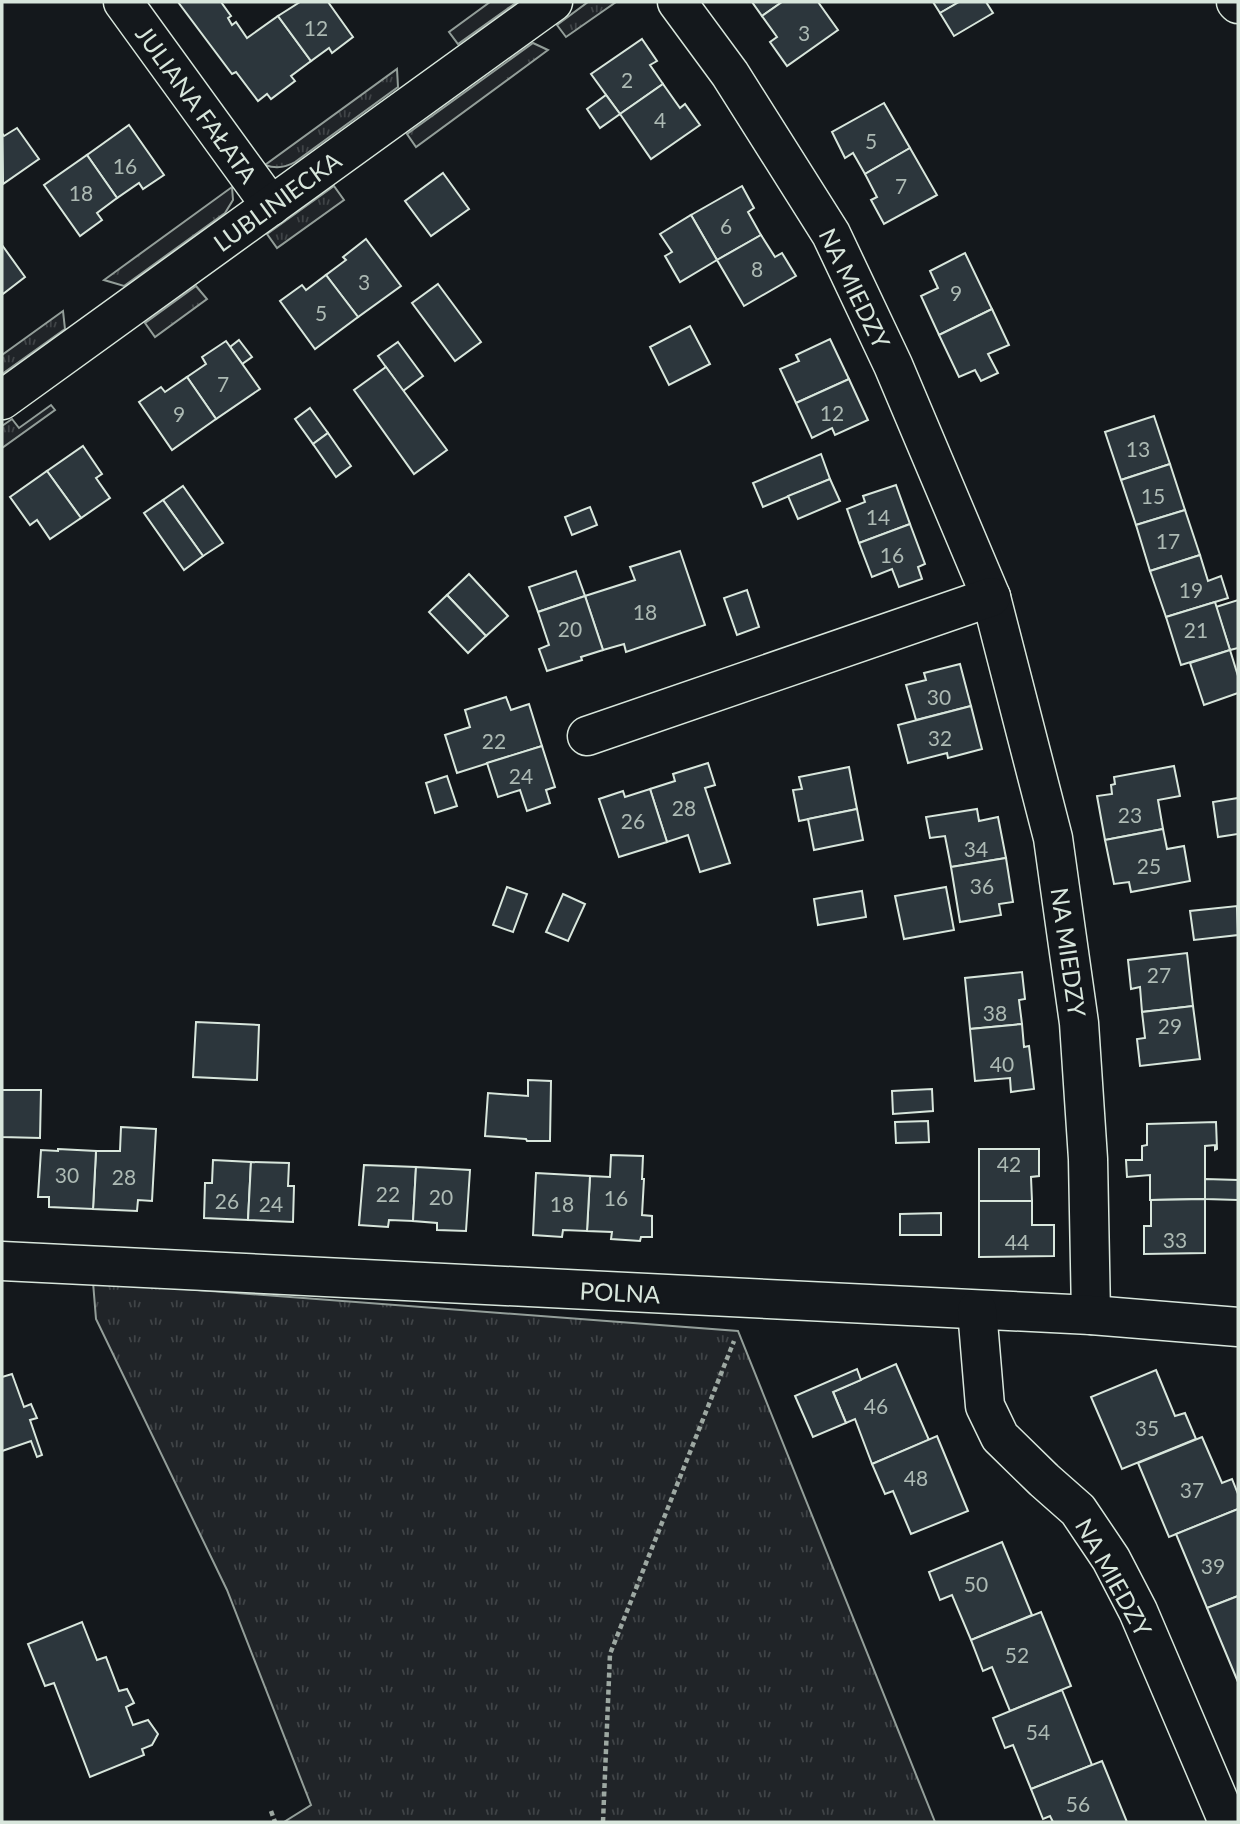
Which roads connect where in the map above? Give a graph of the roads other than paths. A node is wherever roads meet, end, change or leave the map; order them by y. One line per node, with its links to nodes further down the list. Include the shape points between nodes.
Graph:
1 (124, 2): 4 (street, JULIANA FAŁATA)
2 (553, 2): 4 (street, LUBLINIECKA)
3 (677, 2): 6 (street, NA MIEDZY, via 730,74 831,234)
4 (271, 206): 5 (street, LUBLINIECKA)
5 (2, 400)
6 (991, 597): 7 (street); 10 (street, NA MIEDZY, via 1053,838 1068,944 1079,1023 1088,1158)
7 (587, 736)
8 (2, 1261): 9 (street, POLNA)
9 (977, 1310): 10 (street, POLNA); 12 (street, NA MIEDZY, via 985,1406 1000,1437 1078,1510 1111,1559 1138,1611)
10 (1091, 1315): 11 (street, POLNA)
11 (1238, 1327)
12 (1228, 1822)

